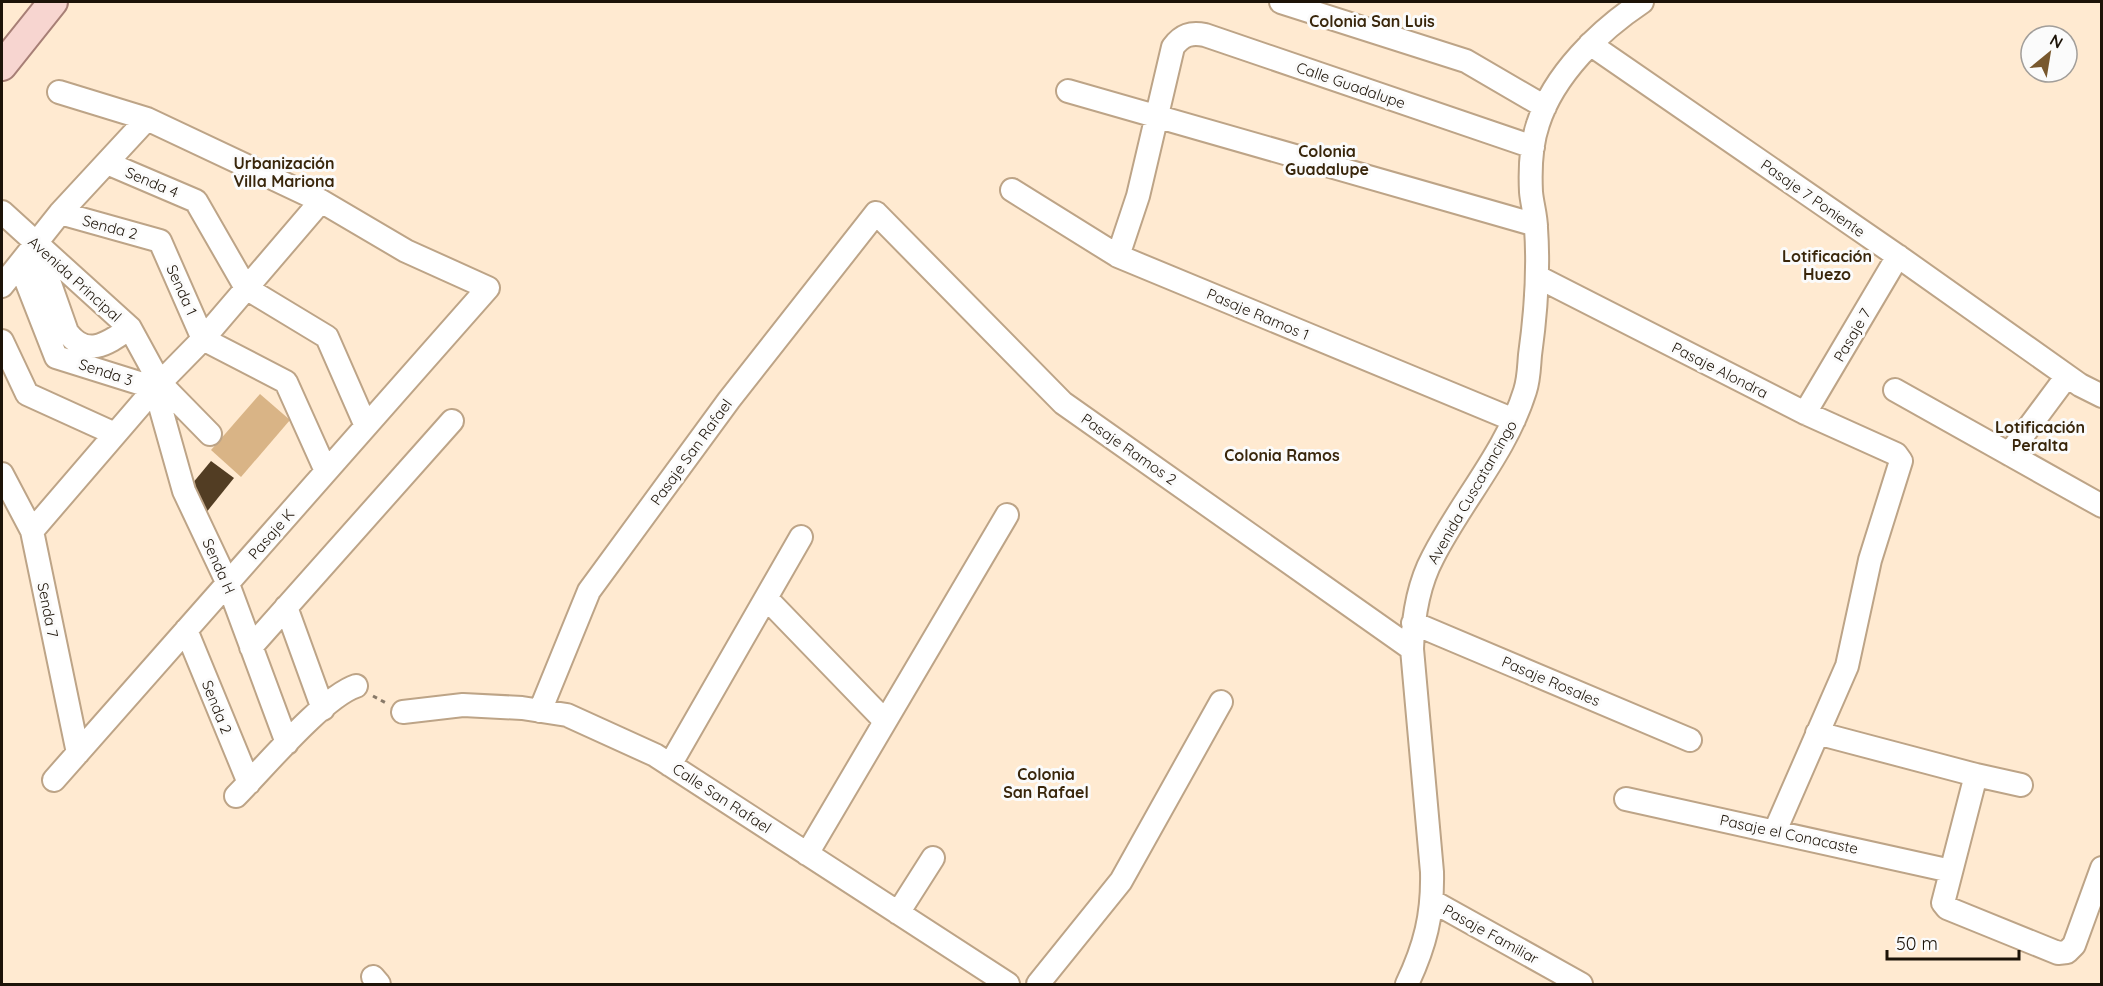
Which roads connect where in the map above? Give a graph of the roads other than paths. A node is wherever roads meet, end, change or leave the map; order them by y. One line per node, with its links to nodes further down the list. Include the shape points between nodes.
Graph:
1 (53, 2): 5 (main road)
2 (1281, 2): 8 (street, via 1466,61)
3 (1642, 2): 4 (street, Avenida Cuscatancingo)
4 (1590, 45): 8 (street, Avenida Cuscatancingo); 22 (street, Pasaje 7 Poniente)
5 (2, 66)
6 (1068, 91): 9 (street)
7 (59, 92): 10 (street)
8 (1545, 107): 11 (street, Avenida Cuscatancingo)
9 (1156, 116): 11 (street, Calle Guadalupe, via 1173,47 1194,32); 18 (street); 21 (street, via 1138,196)
10 (147, 119): 12 (street); 14 (street)
11 (1533, 147): 18 (street, Avenida Cuscatancingo, via 1531,191)
12 (107, 163): 16 (street); 26 (street, Senda 4, via 196,201)
13 (1012, 190): 21 (street, Pasaje Ramos 1)
14 (321, 201): 26 (street); 37 (street, Pasaje K, via 406,251 488,288)
15 (2, 212): 20 (street, Avenida Principal)
16 (60, 213): 19 (street, Senda 2); 20 (street)
17 (876, 213): 53 (street, Pasaje Ramos 2, via 1063,403); 57 (street, Pasaje San Rafael, via 729,400 589,591)
18 (1536, 225): 24 (street, Avenida Cuscatancingo)
19 (160, 241): 28 (street, Senda 1)
20 (35, 243): 23 (street); 27 (street, Avenida Principal); 27 (street, Senda 3, via 67,332 74,340 88,347 96,346)
21 (1118, 256): 35 (street, Pasaje Ramos 1)
22 (1898, 256): 30 (street, Pasaje 7 Poniente); 34 (street, Pasaje 7)
23 (20, 265): 25 (street); 31 (street, Senda 3, via 56,357)
24 (1538, 277): 34 (street, Pasaje Alondra); 35 (street, Avenida Cuscatancingo, via 1526,388)
25 (2, 286)
26 (246, 288): 28 (street); 37 (street, via 327,337)
27 (130, 328): 31 (street, Avenida Principal)
28 (203, 339): 31 (street); 41 (street, via 286,382)
29 (2, 341): 38 (street, via 27,394)
30 (2067, 376): 33 (street, Pasaje 7 Poniente); 40 (street)
31 (158, 386): 38 (street); 39 (street, Avenida Principal); 47 (street, Senda H, via 184,490)
32 (1895, 390): 40 (street)
33 (2098, 395)
34 (1805, 414): 60 (street, Pasaje Alondra, via 1896,454 1901,462 1870,560 1847,666)
35 (1514, 420): 50 (street, Avenida Cuscatancingo, via 1484,477 1432,559)
36 (452, 421): 49 (street)
37 (366, 426): 41 (street, Pasaje K)
38 (115, 434): 45 (street)
39 (210, 434)
40 (2009, 454): 43 (street)
41 (326, 471): 47 (street, Pasaje K)
42 (2, 474): 45 (street, Senda 7)
43 (2102, 506)
44 (1007, 515): 59 (street)
45 (32, 531): 63 (street, Senda 7)
46 (801, 537): 48 (street)
47 (228, 584): 51 (street, Pasaje K); 52 (street, Senda H)
48 (766, 597): 59 (street); 64 (street)
49 (286, 608): 52 (street); 56 (street)
50 (1413, 623): 53 (street, Avenida Cuscatancingo); 61 (street, Pasaje Rosales)
51 (186, 630): 62 (street, Senda 2, via 242,789); 63 (street, Pasaje K)
52 (251, 647): 62 (street, Senda H)
53 (1412, 649): 74 (street, Avenida Cuscatancingo)
54 (356, 687): 56 (street, via 347,689)
55 (1221, 702): 77 (street, via 1121,881)
56 (322, 709): 62 (street)
57 (540, 711): 58 (street, Calle San Rafael, via 464,705); 64 (street, Calle San Rafael, via 567,715)
58 (403, 712)
59 (885, 721): 70 (street)
60 (1817, 733): 65 (street); 69 (street)
61 (1690, 740)
62 (287, 743)
63 (78, 753): 66 (street, Pasaje K)
64 (670, 765): 70 (street, Calle San Rafael)
65 (1976, 775): 67 (street); 73 (street)
66 (54, 780)
67 (2021, 785)
68 (1626, 799): 69 (street, Pasaje el Conacaste)
69 (1775, 831): 73 (street, Pasaje el Conacaste)
70 (807, 854): 75 (street, Calle San Rafael)
71 (933, 858): 75 (street)
72 (2101, 870): 73 (street, via 2074,945 2067,952 2058,953 1953,912 1943,903)
73 (1951, 871)
74 (1432, 901): 78 (street, Avenida Cuscatancingo, via 1421,954); 79 (street, Pasaje Familiar)
75 (898, 913): 76 (street, Calle San Rafael)
76 (1008, 984)
77 (1038, 984)
78 (1407, 984)
79 (1581, 984)

